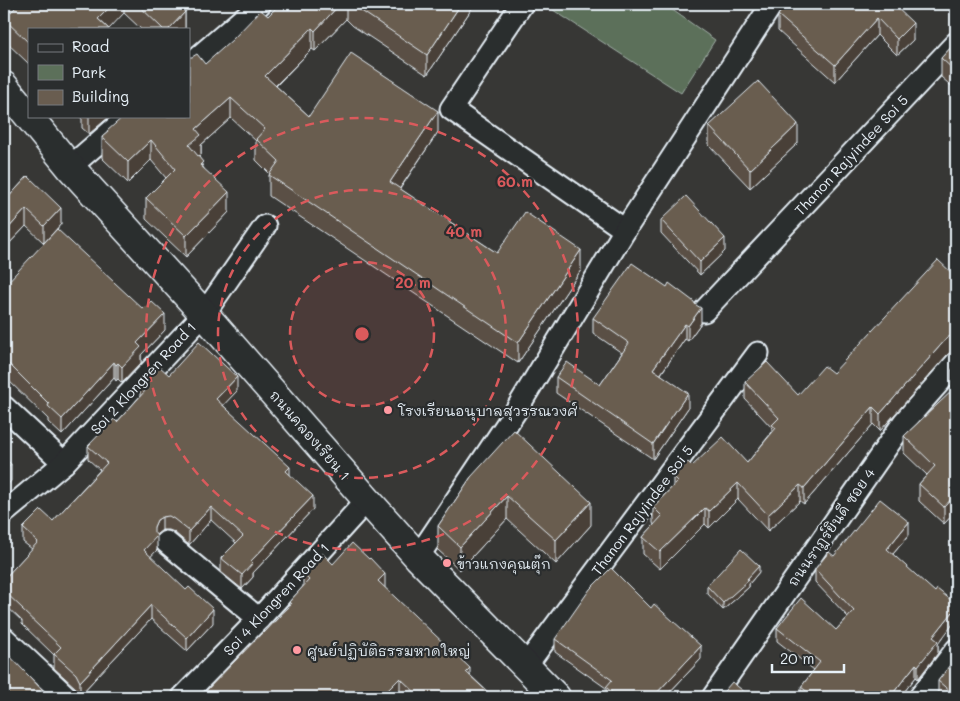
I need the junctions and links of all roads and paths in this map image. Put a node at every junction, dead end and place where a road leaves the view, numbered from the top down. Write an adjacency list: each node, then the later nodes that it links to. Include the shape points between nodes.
1 (260, 4): 5 (street)
2 (522, 4): 12 (street, via 451,109)
3 (772, 4): 12 (street)
4 (956, 43): 13 (street, Thanon Rajyindee Soi 5)
5 (190, 64)
6 (4, 86): 7 (street, ถนนคลองเรียน 1)
7 (28, 115)
8 (30, 118): 10 (street, ถนนคลองเรียน 1)
9 (127, 118): 10 (street)
10 (70, 167): 14 (street, ถนนคลองเรียน 1)
11 (265, 226): 14 (street, Soi 2 Klongren Road 1)
12 (625, 230): 22 (street, via 515,412)
13 (704, 310)
14 (204, 314): 18 (street, Soi 2 Klongren Road 1); 19 (street, ถนนคลองเรียน 1)
15 (758, 353): 26 (street, Thanon Rajyindee Soi 5)
16 (956, 363): 30 (street, ถนนราฎร์ยินดี ซอย 4, via 904,422)
17 (4, 407): 18 (street)
18 (64, 463): 20 (street, Soi 2 Klongren Road 1)
19 (367, 500): 22 (street, ถนนคลองเรียน 1); 23 (street, Soi 4 Klongren Road 1)
20 (4, 514)
21 (166, 542): 23 (street)
22 (418, 557): 26 (street, ถนนคลองเรียน 1)
23 (259, 619): 28 (street, Soi 4 Klongren Road 1)
24 (4, 638): 27 (street)
25 (956, 650): 31 (street)
26 (525, 667): 29 (street, ถนนคลองเรียน 1)
27 (67, 697)
28 (183, 697)
29 (556, 697)
30 (713, 697)
31 (920, 697)

